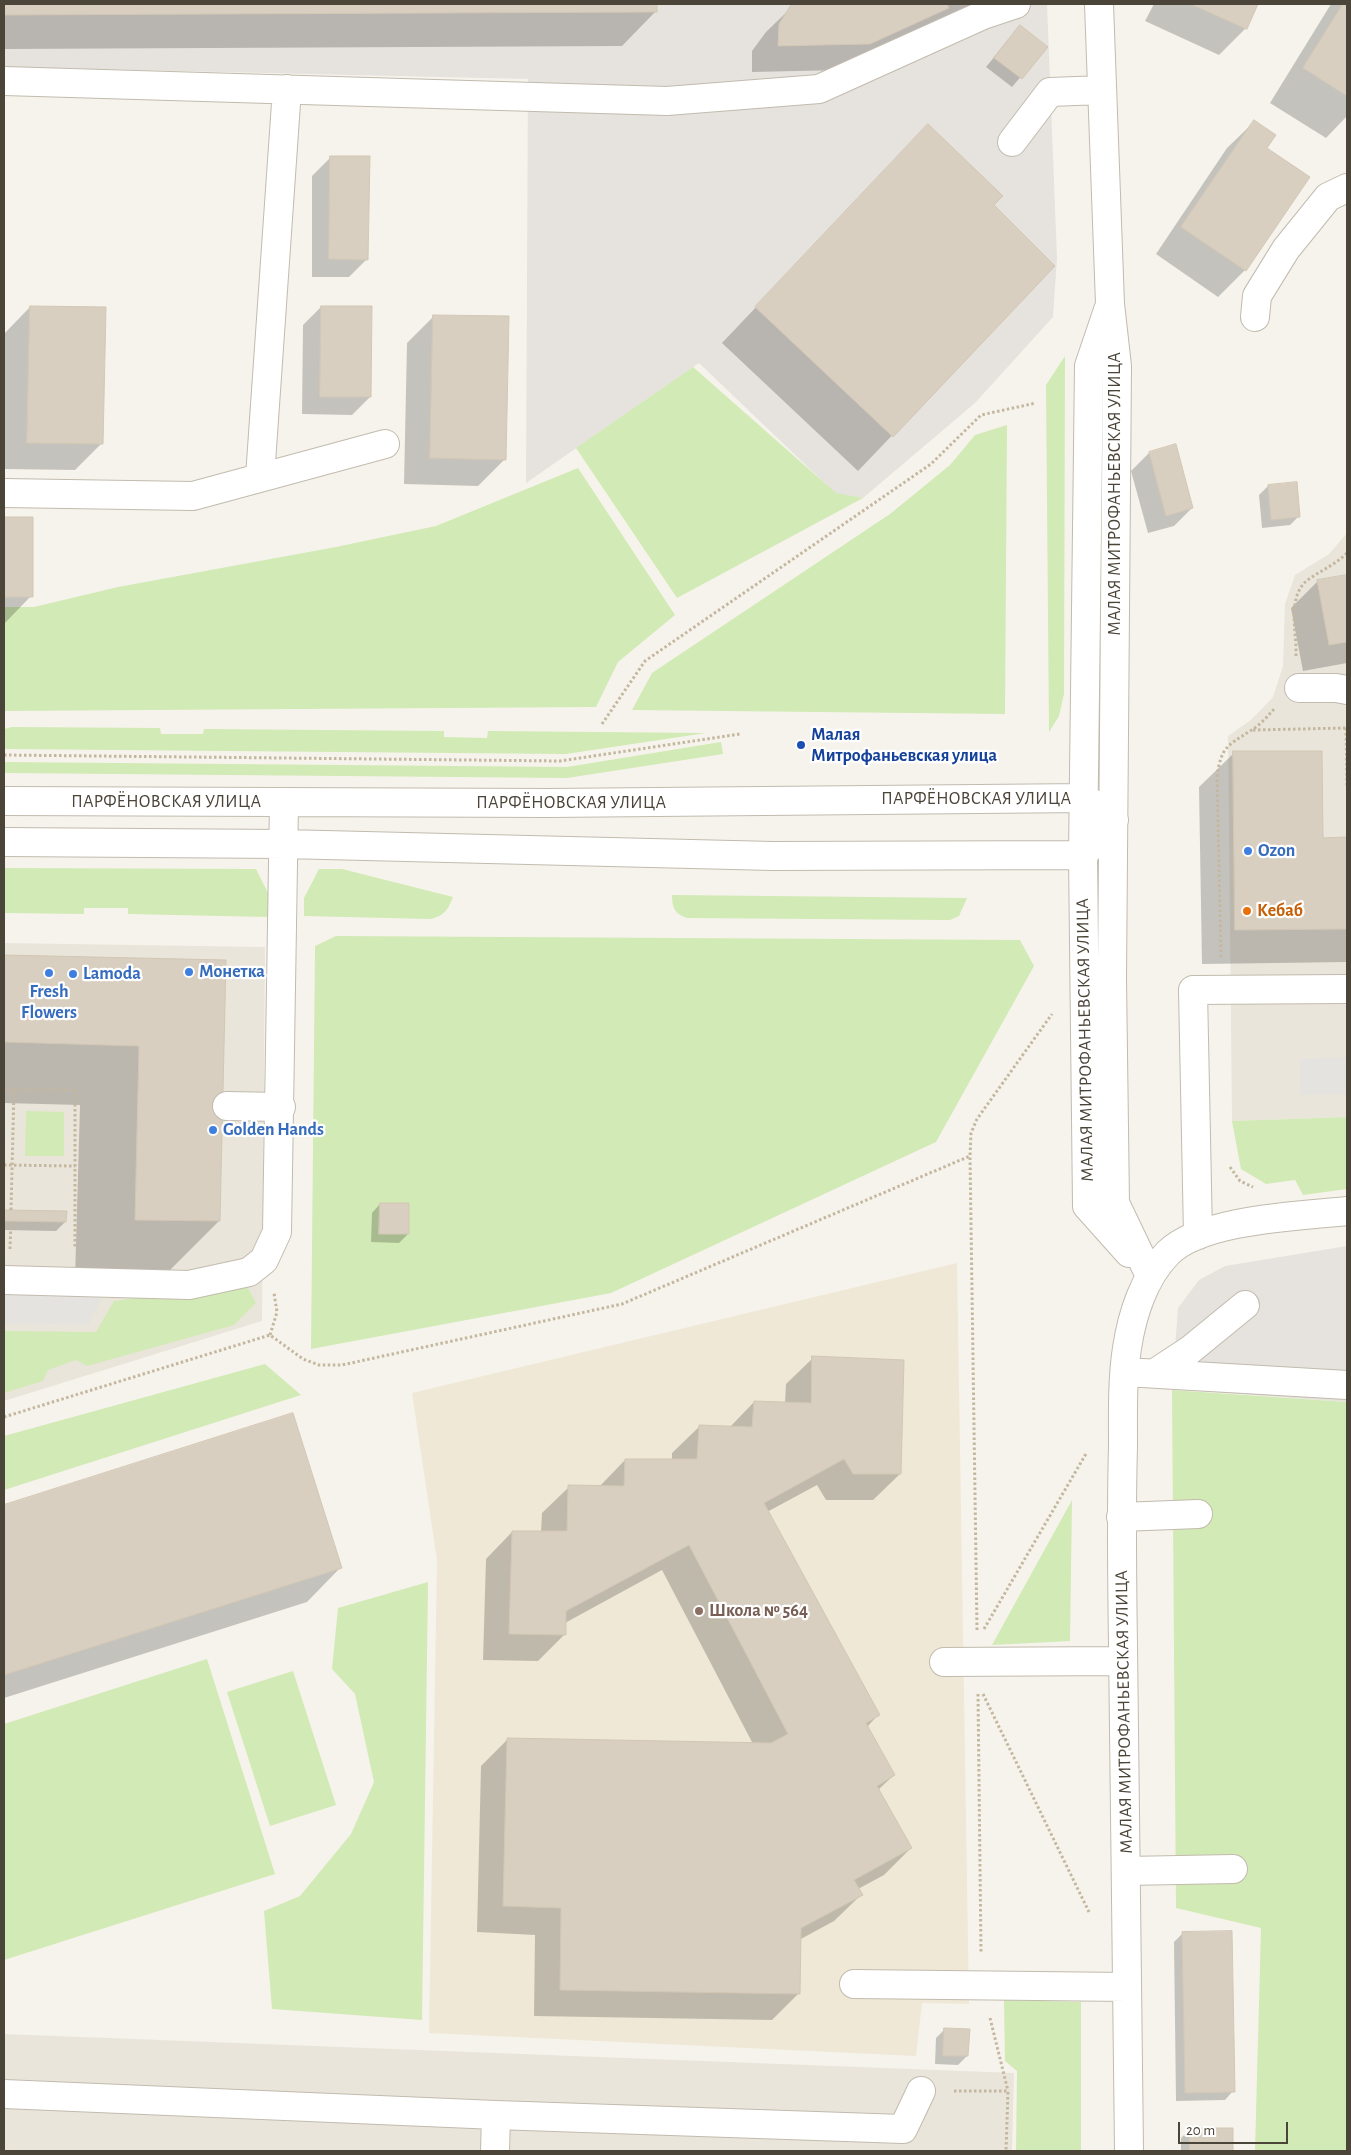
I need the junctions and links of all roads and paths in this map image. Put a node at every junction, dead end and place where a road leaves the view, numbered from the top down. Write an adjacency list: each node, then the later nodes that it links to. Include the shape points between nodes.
1 (1016, 4): 4 (street, via 983,15 819,89 667,101)
2 (1099, 4): 5 (street, МАЛАЯ МИТРОФАНЬЕВСКАЯ УЛИЦА)
3 (4, 81): 4 (street)
4 (287, 89): 12 (street)
5 (1102, 90): 6 (street, via 1050,92); 8 (street, МАЛАЯ МИТРОФАНЬЕВСКАЯ УЛИЦА)
6 (1012, 142)
7 (1347, 188): 9 (street, via 1328,196 1286,249 1257,296)
8 (1110, 304): 24 (street, МАЛАЯ МИТРОФАНЬЕВСКАЯ УЛИЦА, via 1089,366); 27 (street, МАЛАЯ МИТРОФАНЬЕВСКАЯ УЛИЦА, via 1117,366)
9 (1255, 317)
10 (1036, 403): 18 (path, via 981,415 931,464 645,661)
11 (385, 444): 12 (street)
12 (260, 477): 13 (street, via 193,496)
13 (4, 492)
14 (1347, 553): 15 (path, via 1299,590 1295,605)
15 (1297, 675): 16 (street)
16 (1347, 690)
17 (1276, 707): 20 (path)
18 (602, 724)
19 (1347, 728): 20 (path); 23 (path)
20 (1252, 730): 32 (path, via 1230,743 1218,768)
21 (740, 734): 22 (path, via 560,761)
22 (4, 755)
23 (1347, 788)
24 (1085, 798): 26 (street, ПАРФЁНОВСКАЯ УЛИЦА); 27 (street, ПАРФЁНОВСКАЯ УЛИЦА); 30 (street, МАЛАЯ МИТРОФАНЬЕВСКАЯ УЛИЦА)
25 (4, 801): 26 (street, ПАРФЁНОВСКАЯ УЛИЦА)
26 (284, 803): 29 (street)
27 (1114, 820): 30 (street); 50 (street, МАЛАЯ МИТРОФАНЬЕВСКАЯ УЛИЦА, via 1115,1202)
28 (4, 842): 29 (street)
29 (284, 844): 30 (street, via 773,856); 37 (street)
30 (1084, 855): 50 (street, МАЛАЯ МИТРОФАНЬЕВСКАЯ УЛИЦА, via 1087,1206)
31 (1347, 989): 32 (street)
32 (1222, 990): 47 (street, via 1193,990)
33 (1054, 1010): 38 (path, via 978,1120 971,1134)
34 (4, 1090): 35 (path)
35 (14, 1090): 41 (path); 42 (path, via 75,1090)
36 (226, 1106): 37 (street)
37 (281, 1107): 51 (street, via 278,1232 264,1260 249,1272 189,1285)
38 (970, 1156): 56 (path, via 622,1304 342,1365 318,1365 303,1359 270,1335); 60 (path)
39 (1228, 1164): 43 (path, via 1240,1181)
40 (4, 1165): 41 (path)
41 (12, 1165): 42 (path); 44 (path)
42 (75, 1166): 49 (path)
43 (1259, 1191)
44 (11, 1210)
45 (1347, 1211): 47 (street, МАЛАЯ МИТРОФАНЬЕВСКАЯ УЛИЦА, via 1266,1219)
46 (11, 1221): 48 (path)
47 (1198, 1235): 50 (street, МАЛАЯ МИТРОФАНЬЕВСКАЯ УЛИЦА, via 1169,1252)
48 (10, 1250)
49 (75, 1252)
50 (1150, 1276): 53 (street, МАЛАЯ МИТРОФАНЬЕВСКАЯ УЛИЦА, via 1132,1326)
51 (4, 1280)
52 (1245, 1304): 54 (street, via 1190,1350)
53 (1125, 1372): 54 (street); 59 (street, МАЛАЯ МИТРОФАНЬЕВСКАЯ УЛИЦА)
54 (1155, 1373): 55 (street)
55 (1347, 1384)
56 (4, 1417)
57 (1087, 1452): 60 (path)
58 (1198, 1514): 59 (street)
59 (1121, 1517): 61 (street, МАЛАЯ МИТРОФАНЬЕВСКАЯ УЛИЦА)
60 (977, 1661): 61 (street); 62 (street); 65 (path); 67 (path)
61 (1123, 1661): 64 (street, МАЛАЯ МИТРОФАНЬЕВСКАЯ УЛИЦА)
62 (944, 1662)
63 (1232, 1869): 64 (street)
64 (1126, 1871): 68 (street, МАЛАЯ МИТРОФАНЬЕВСКАЯ УЛИЦА)
65 (1089, 1912)
66 (854, 1984): 67 (street)
67 (981, 1985): 68 (street); 70 (path)
68 (1127, 1987): 75 (street, МАЛАЯ МИТРОФАНЬЕВСКАЯ УЛИЦА)
69 (921, 2091): 70 (path); 72 (street, via 903,2128)
70 (1008, 2091): 74 (path)
71 (4, 2094): 72 (street)
72 (496, 2115): 73 (street)
73 (495, 2151)
74 (1006, 2151)
75 (1128, 2151)

